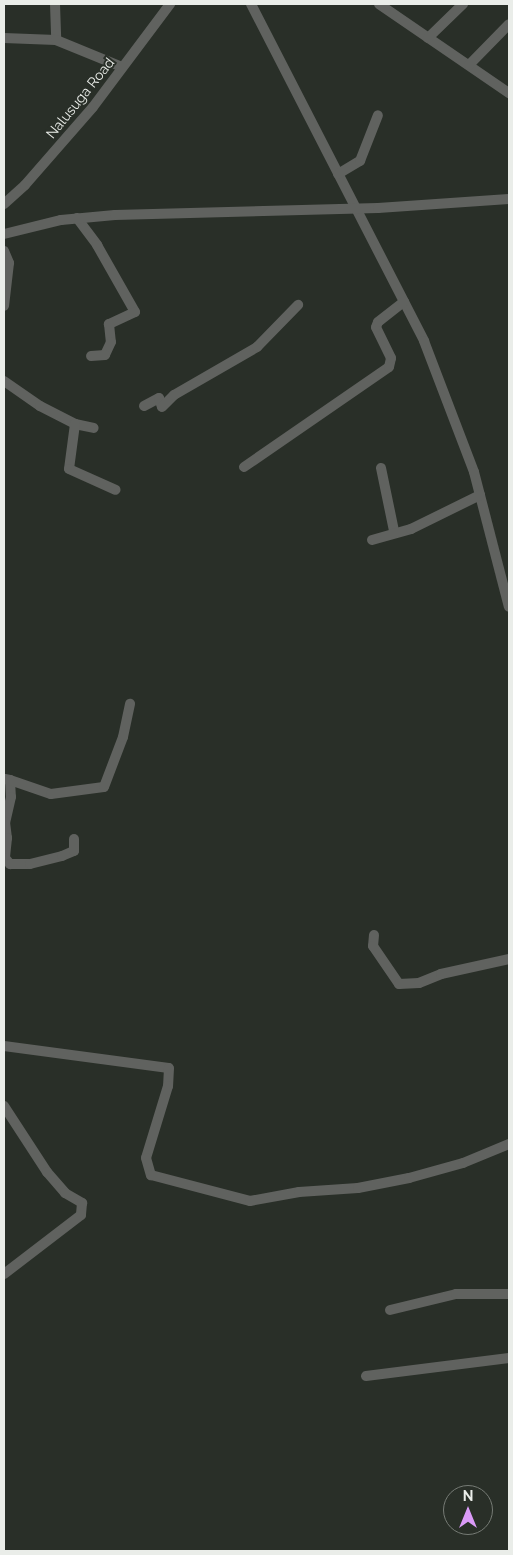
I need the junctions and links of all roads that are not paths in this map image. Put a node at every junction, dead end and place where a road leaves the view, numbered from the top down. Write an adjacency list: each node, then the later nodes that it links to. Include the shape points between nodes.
1 (56, 4): 9 (street)
2 (170, 4): 11 (street, Nalusuga Road)
3 (251, 4): 14 (street)
4 (379, 4): 8 (street)
5 (463, 4): 8 (street)
6 (509, 24): 10 (street)
7 (4, 38): 9 (street)
8 (428, 38): 10 (street)
9 (56, 40): 11 (street)
10 (469, 65): 12 (street)
11 (122, 68): 16 (street, Nalusuga Road, via 26,185)
12 (509, 94)
13 (378, 115): 14 (street, via 360,161)
14 (338, 174): 17 (street)
15 (509, 199): 17 (street)
16 (4, 204)
17 (356, 208): 18 (street, via 174,211); 21 (street)
18 (77, 218): 19 (street); 24 (street, via 97,245 135,312 109,324 111,342 104,356)
19 (4, 234)
20 (4, 251): 23 (street, via 9,263)
21 (404, 302): 29 (street, via 376,327 391,358 389,367); 32 (street, via 424,341)
22 (298, 305): 26 (street, via 257,347 174,395 162,407 160,398)
23 (4, 306)
24 (91, 356)
25 (4, 381): 27 (street, via 40,406)
26 (144, 406)
27 (76, 424): 28 (street); 31 (street, via 70,469)
28 (94, 428)
29 (244, 467)
30 (381, 468): 33 (street)
31 (116, 490)
32 (480, 495): 33 (street, via 411,529); 36 (street)
33 (394, 532): 34 (street)
34 (372, 540)
35 (509, 563): 36 (street)
36 (498, 564): 37 (street)
37 (509, 607)
38 (130, 704): 39 (street, via 124,737 104,787 51,794)
39 (7, 779): 40 (street, via 11,797)
40 (5, 838): 41 (street, via 4,858 10,864 30,864 62,856 74,851)
41 (74, 839)
42 (374, 934): 43 (street, via 373,946 399,984 419,983 441,974)
43 (509, 959)
44 (4, 1046): 46 (street, via 169,1068 168,1086 146,1158 151,1175 250,1201 299,1192 358,1188 409,1178 463,1163)
45 (4, 1106): 47 (street, via 47,1172 65,1194 82,1204 81,1215)
46 (509, 1144)
47 (4, 1274)
48 (509, 1294): 49 (street, via 456,1294)
49 (390, 1310)
50 (509, 1358): 51 (street)
51 (366, 1376)

